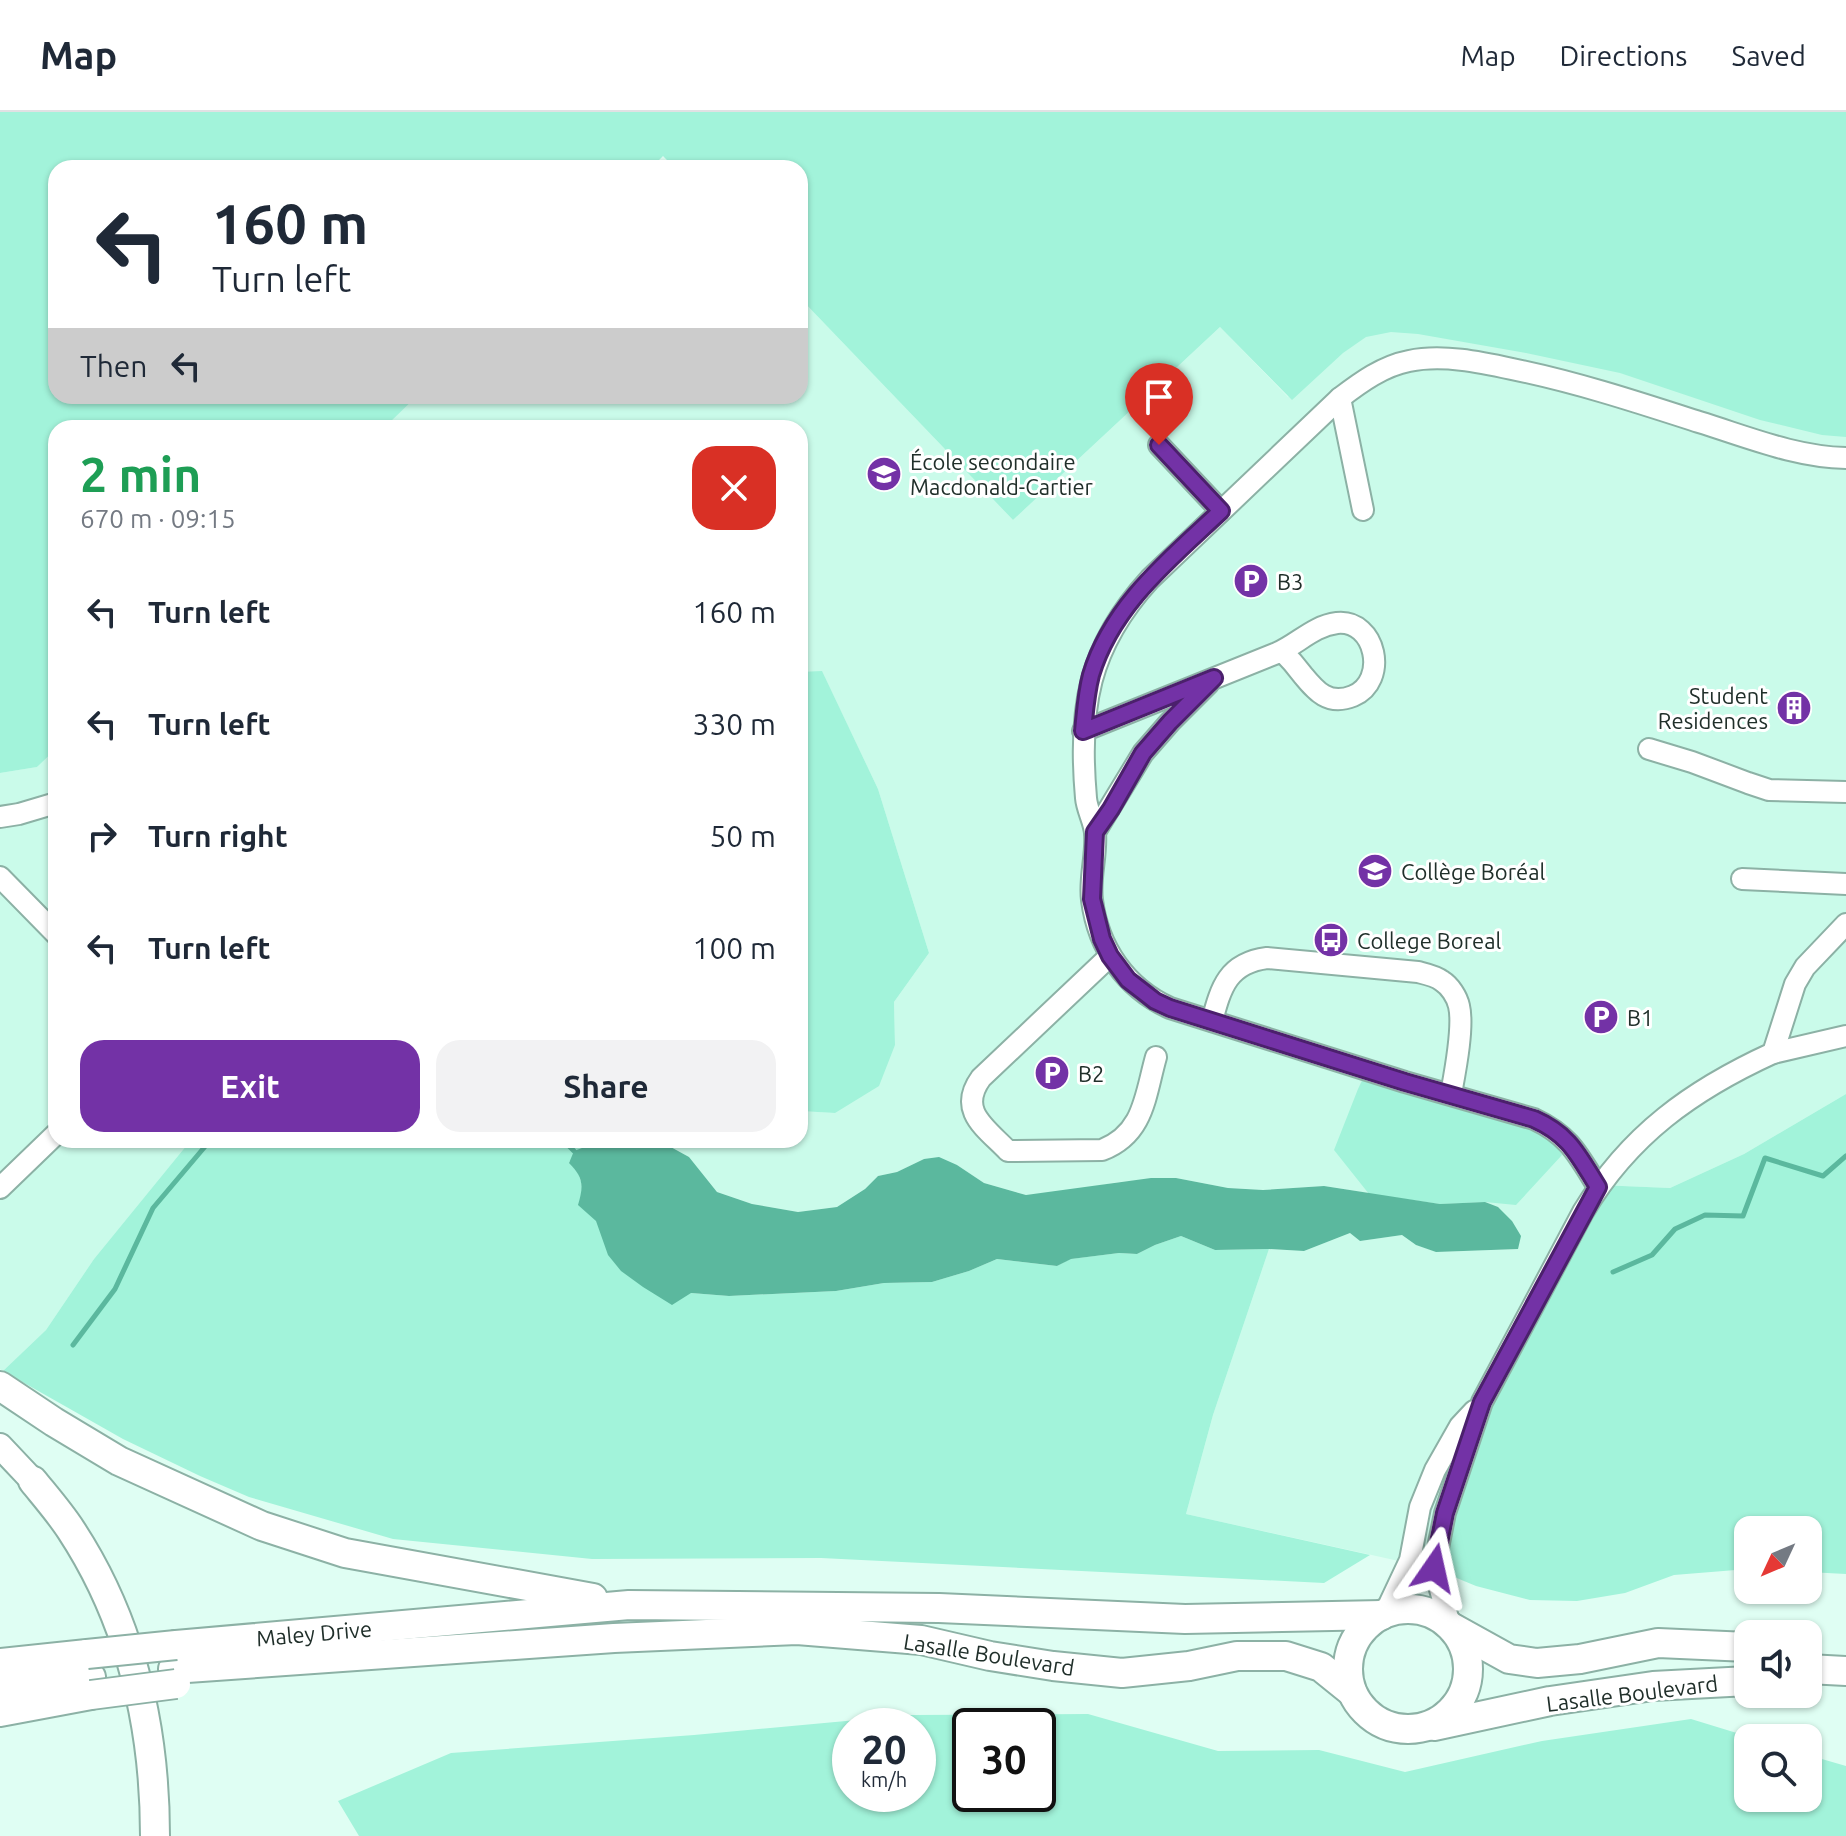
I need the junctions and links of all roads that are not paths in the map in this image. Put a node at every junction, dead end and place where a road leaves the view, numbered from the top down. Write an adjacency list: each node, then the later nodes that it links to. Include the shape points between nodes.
1 (1340, 398): 3 (street, via 1359,383 1410,360 1489,364 1614,394 1788,450); 4 (street); 5 (street)
2 (1159, 445): 5 (street)
3 (1846, 458)
4 (1363, 510)
5 (1221, 511): 8 (street, via 1150,579 1117,620 1092,673)
6 (1282, 651): 6 (street, via 1327,697 1357,695 1376,667 1373,648 1347,623 1315,629); 7 (street)
7 (1214, 678): 8 (street); 13 (street, via 1143,753)
8 (1083, 731): 13 (street, via 1086,801)
9 (1649, 749): 10 (street, via 1769,790)
10 (1846, 792)
11 (48, 805): 12 (street)
12 (0, 817)
13 (1095, 832): 19 (street, via 1092,899)
14 (0, 877): 18 (street)
15 (1742, 879): 16 (street)
16 (1846, 884)
17 (1846, 924): 22 (street, via 1795,984)
18 (48, 926)
19 (1110, 956): 20 (street, via 1128,980 1155,1001); 23 (street, via 981,1078 973,1089 975,1117 1008,1151 1102,1150 1127,1136 1136,1124)
20 (1212, 1021): 24 (street); 24 (street, via 1225,981 1253,960 1418,972 1441,979 1459,1002 1461,1015)
21 (1846, 1036): 22 (street)
22 (1773, 1053): 26 (street, via 1687,1099 1622,1157)
23 (1156, 1057)
24 (1451, 1094): 26 (street, via 1549,1126 1572,1146)
25 (48, 1142): 27 (street)
26 (1598, 1187): 29 (street)
27 (0, 1188)
28 (0, 1386): 32 (highway, via 119,1461 262,1526 345,1553)
29 (1482, 1402): 33 (street, via 1460,1426 1435,1470 1420,1507 1410,1560); 34 (street, via 1445,1513 1434,1568)
30 (0, 1446): 31 (main road)
31 (33, 1481): 47 (highway, via 71,1529 124,1635 148,1730)
32 (629, 1605): 33 (highway, Lasalle Boulevard, via 939,1608 1185,1619); 38 (highway, Maley Drive)
33 (1384, 1614): 34 (highway, via 1419,1609); 44 (highway, via 1355,1639 1349,1656)
34 (1451, 1626): 36 (highway, Lasalle Boulevard, via 1509,1659 1537,1663 1658,1643); 46 (highway, via 1463,1643 1469,1679 1453,1711)
35 (614, 1638): 38 (highway, Maley Drive); 44 (highway, Lasalle Boulevard, via 797,1630 921,1640 990,1656 1122,1673 1237,1656 1286,1656 1321,1667)
36 (1734, 1646)
37 (0, 1663): 41 (highway, Maley Drive)
38 (175, 1666): 41 (highway, Maley Drive, bridge); 41 (highway, bridge)
39 (1822, 1670): 40 (highway)
40 (1846, 1671)
41 (90, 1675): 43 (highway, Maley Drive); 45 (highway)
42 (1734, 1682): 46 (highway, Lasalle Boulevard, via 1653,1686 1550,1701)
43 (0, 1686)
44 (1352, 1692): 46 (highway, via 1373,1719 1388,1727)
45 (0, 1712)
46 (1422, 1729)
47 (155, 1836)

